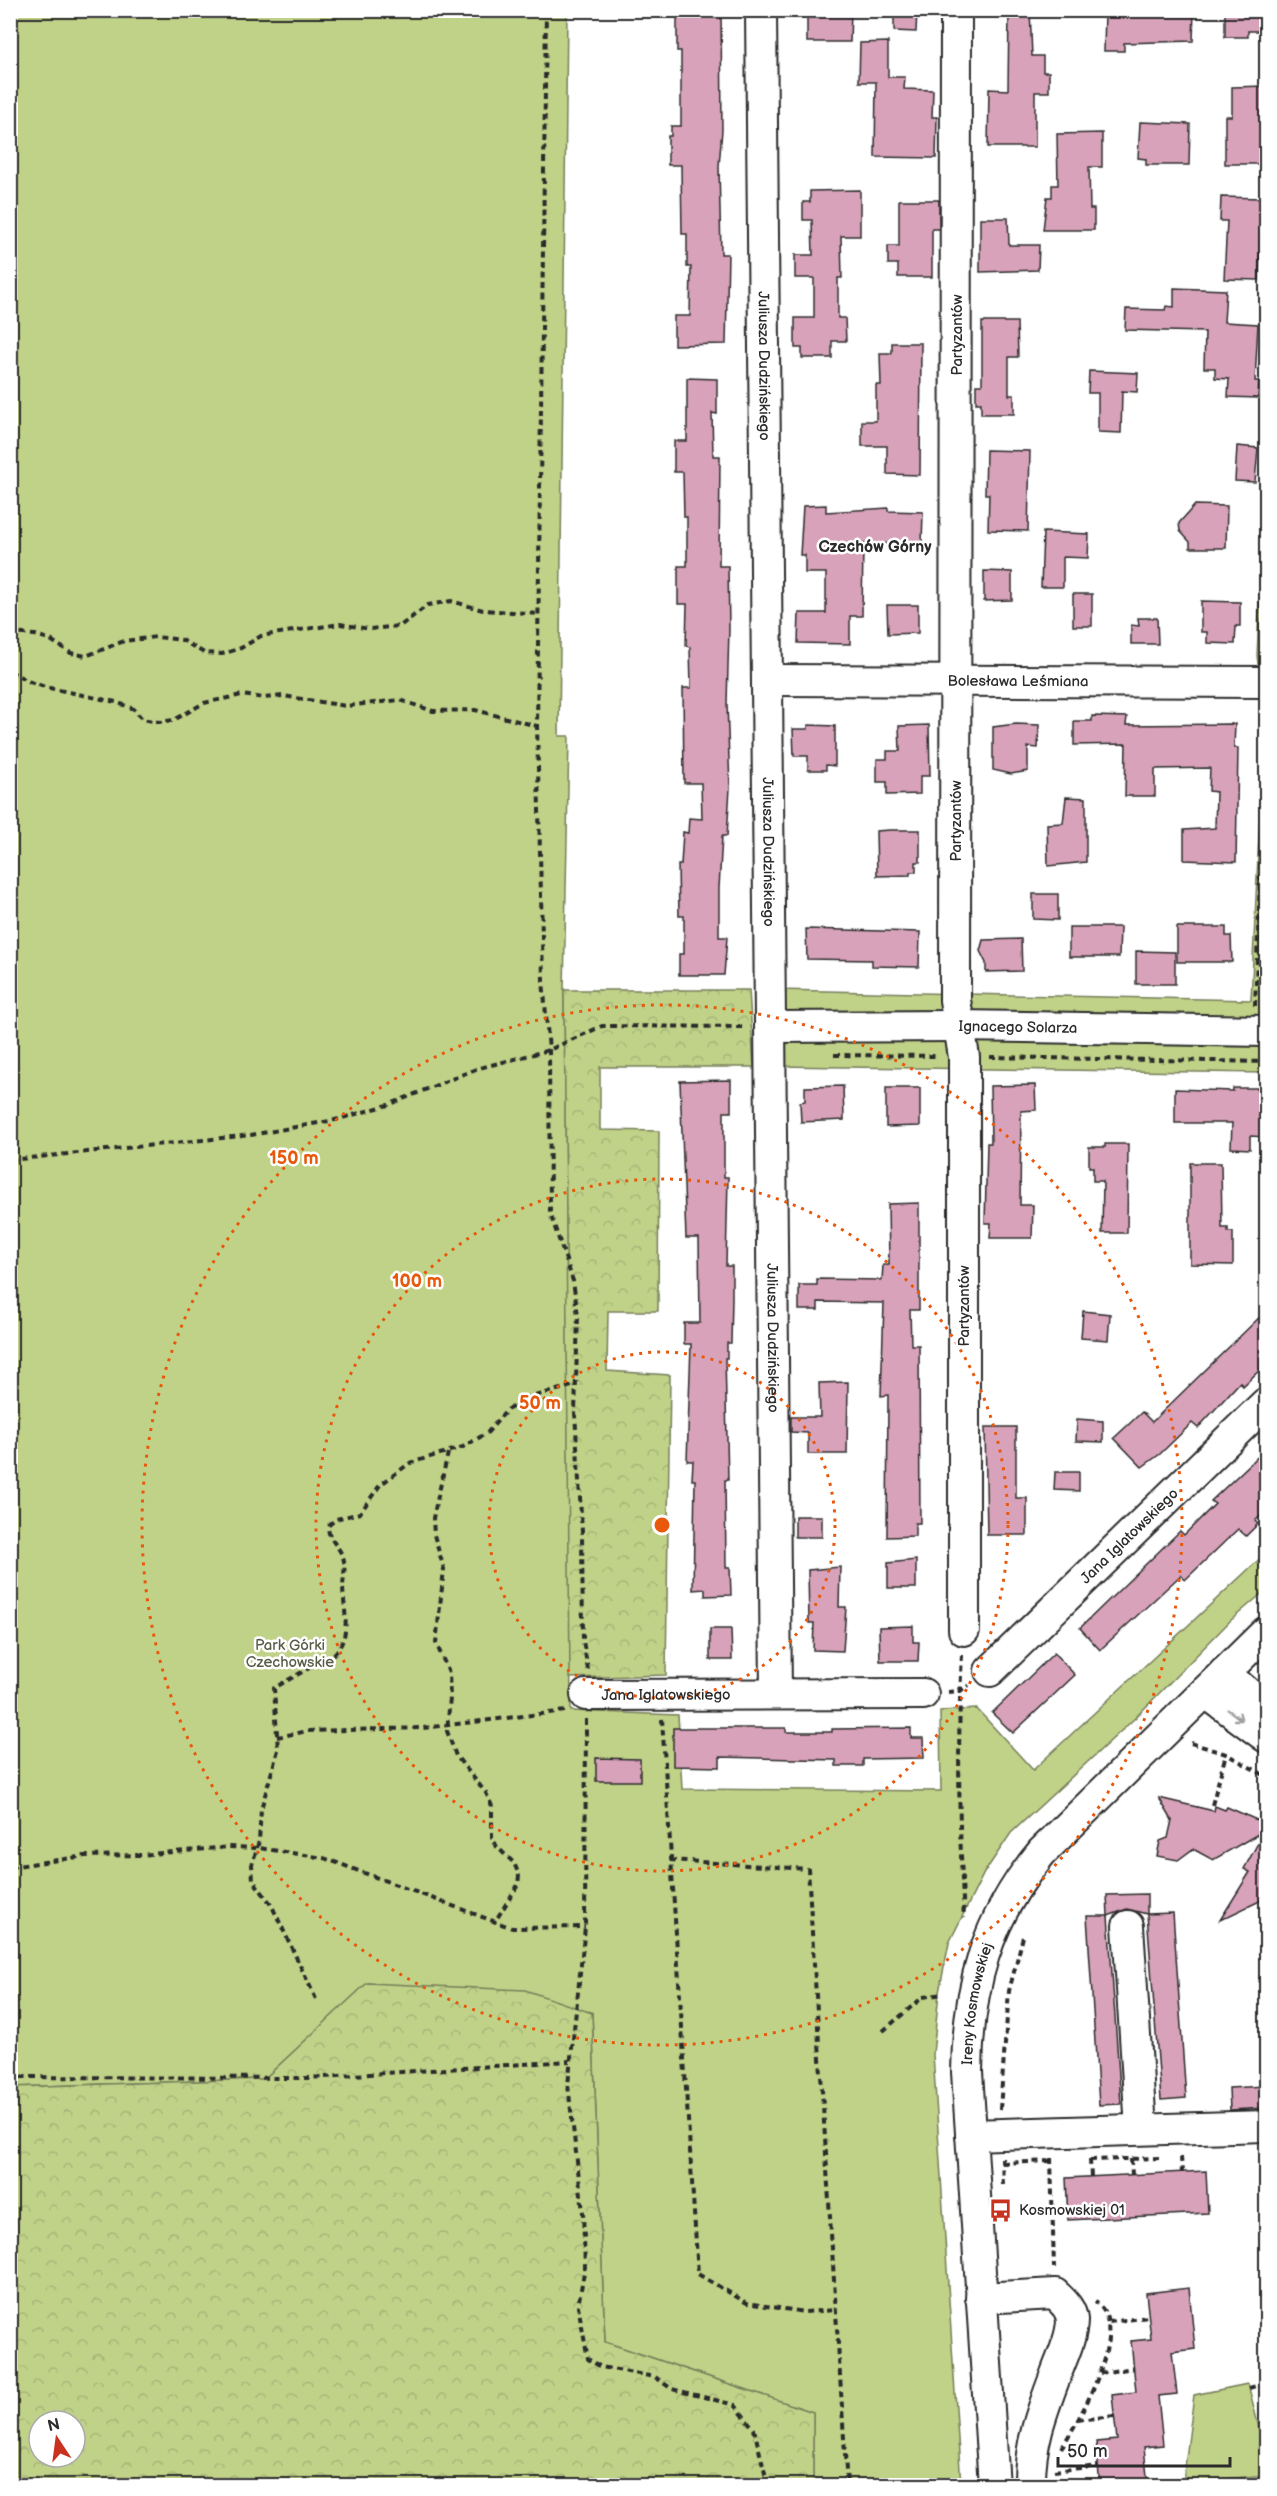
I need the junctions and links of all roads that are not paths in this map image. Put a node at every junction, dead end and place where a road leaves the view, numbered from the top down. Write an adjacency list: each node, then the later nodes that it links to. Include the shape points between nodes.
1 (761, 10): 5 (street, Juliusza Dudzińskiego)
2 (956, 10): 4 (street, Partyzantów)
3 (1264, 673): 4 (street, Bolesława Leśmiana)
4 (957, 679): 5 (street, Bolesława Leśmiana); 7 (street, Partyzantów)
5 (769, 680): 8 (street, Juliusza Dudzińskiego)
6 (1261, 1019): 7 (street, Ignacego Solarza)
7 (958, 1026): 8 (street, Ignacego Solarza); 10 (street, Partyzantów, via 964,1057)
8 (770, 1027): 14 (street, Juliusza Dudzińskiego)
9 (1266, 1403): 12 (street, Jana Iglatowskiego)
10 (964, 1630)
11 (1266, 1632): 13 (street, Ireny Kosmowskiej)
12 (990, 1671)
13 (1214, 1682): 17 (street); 18 (street, one-way to 18); 22 (street, Ireny Kosmowskiej, via 1060,1832 1027,1870 1001,1911 983,1952 969,2020)
14 (776, 1694): 15 (street, Jana Iglatowskiego); 16 (street, Jana Iglatowskiego, via 660,1694)
15 (923, 1694)
16 (589, 1699)
17 (1266, 1709)
18 (1266, 1737)
19 (1128, 1926): 21 (street)
20 (1266, 2126): 21 (street)
21 (1141, 2129): 22 (street)
22 (971, 2135): 23 (street, Ireny Kosmowskiej)
23 (981, 2298): 24 (street, via 1055,2294 1069,2308 1072,2321 1068,2340 1029,2462); 25 (street, Ireny Kosmowskiej)
24 (1037, 2479)
25 (993, 2486)

